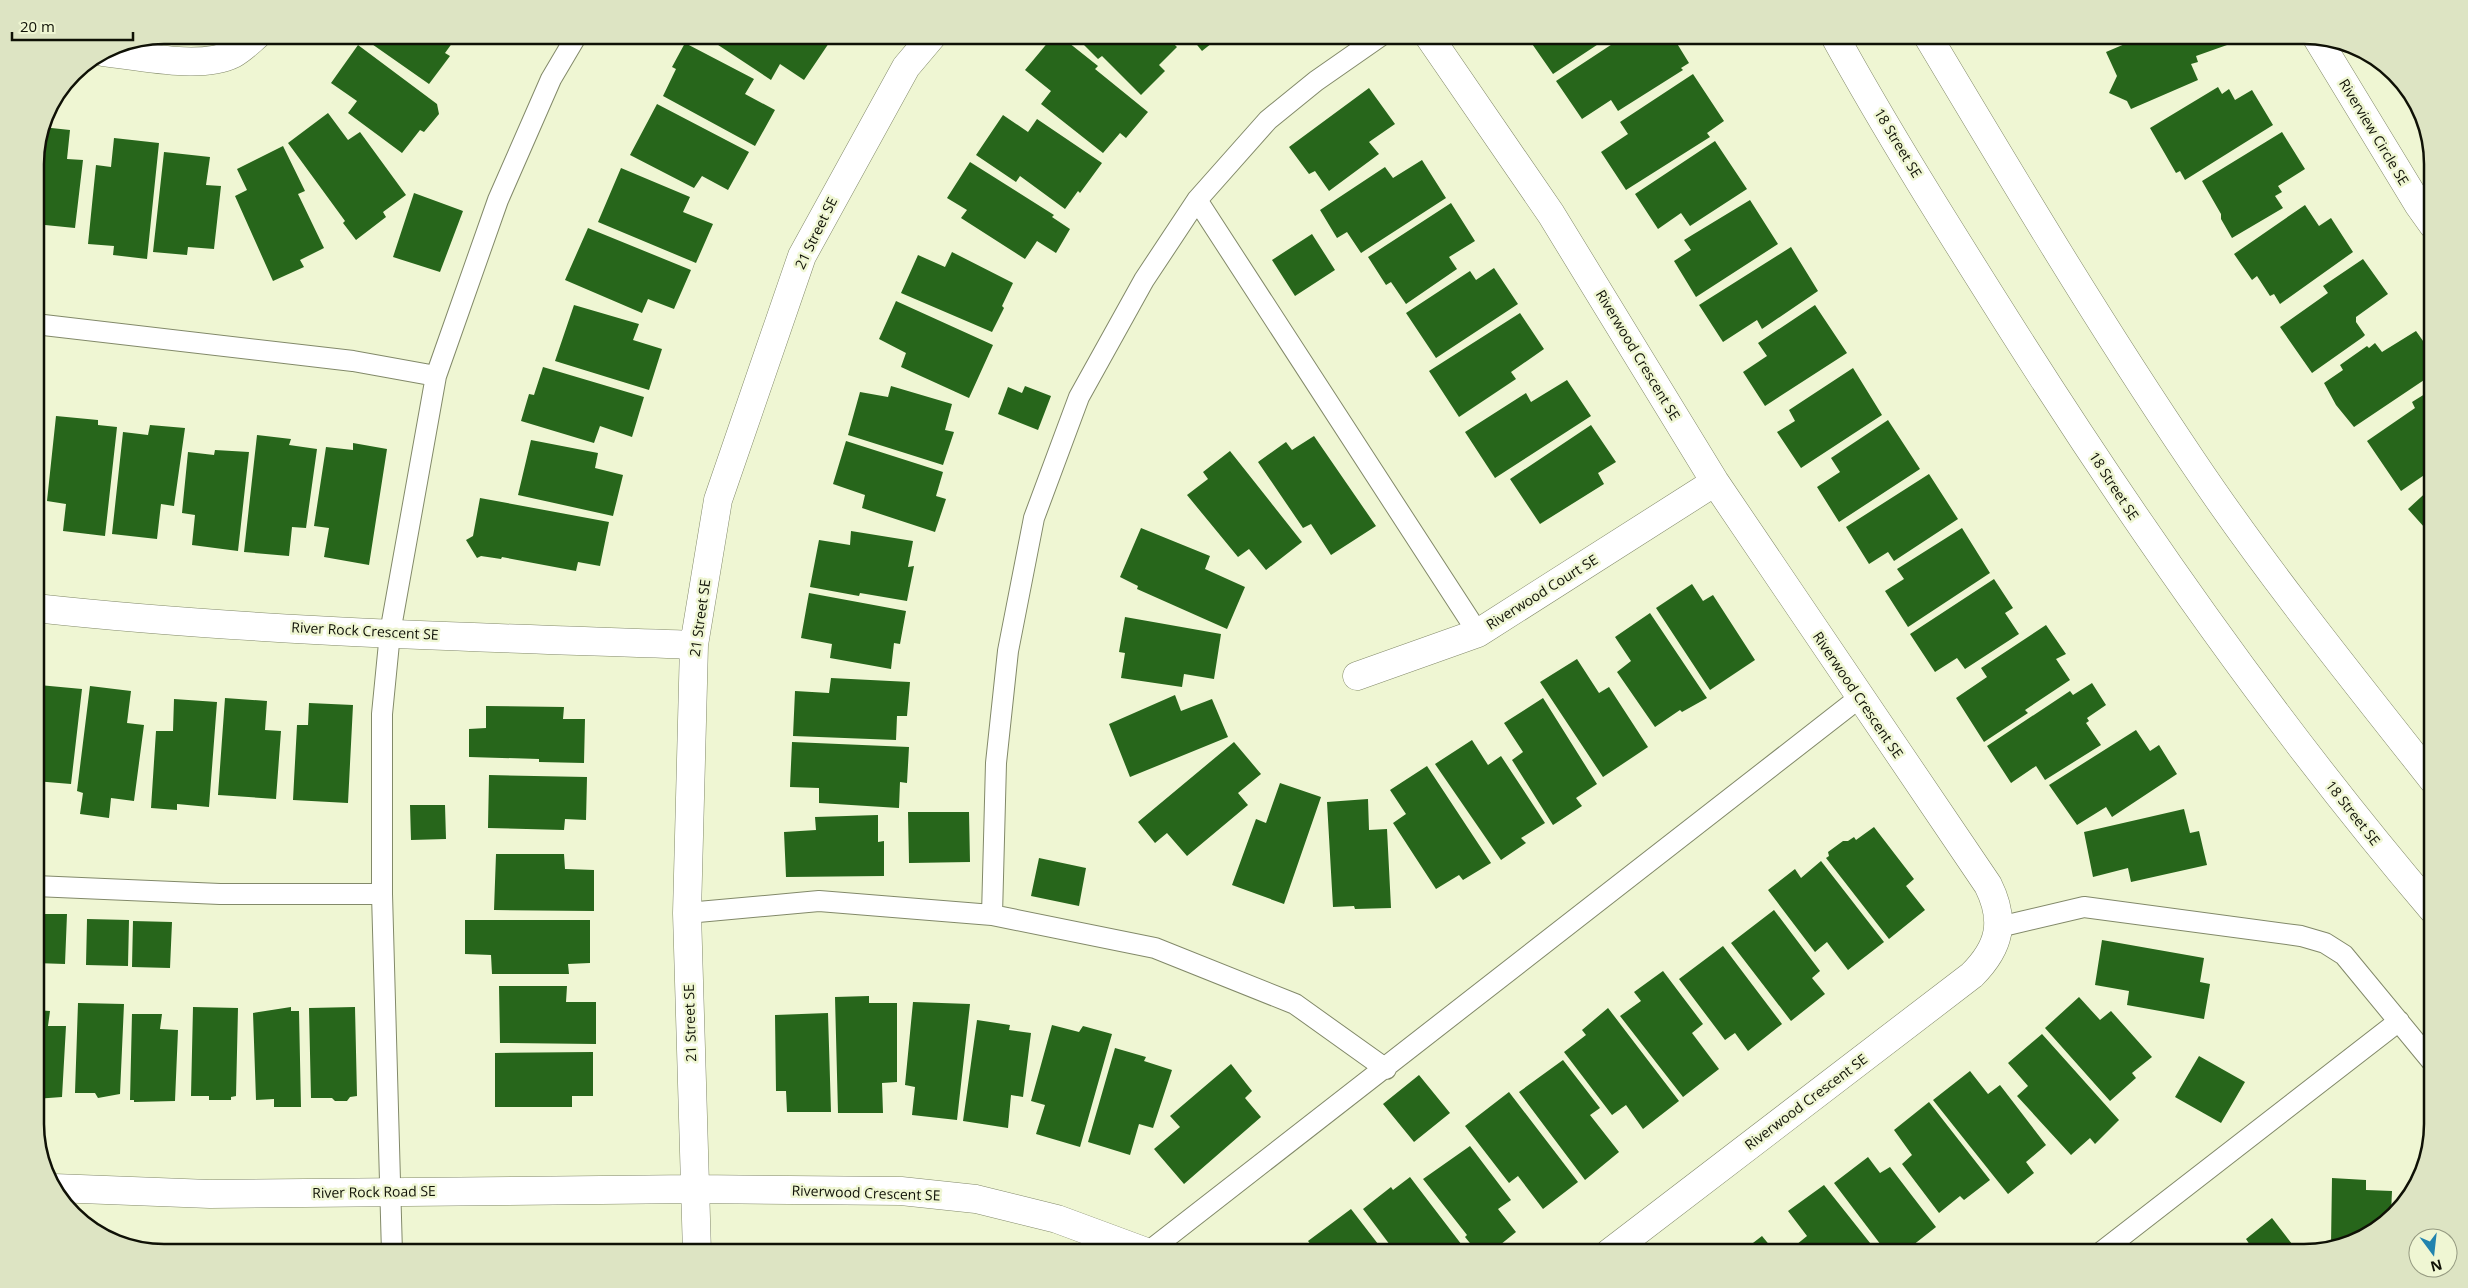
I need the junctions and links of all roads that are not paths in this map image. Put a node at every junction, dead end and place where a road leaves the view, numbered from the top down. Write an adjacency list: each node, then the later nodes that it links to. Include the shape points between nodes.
1 (245, 44): 9 (street, via 232,54 197,62)
2 (572, 44): 13 (lane, via 551,79 498,200)
3 (926, 44): 18 (street, 21 Street SE, via 906,68 802,256 718,500)
4 (1369, 44): 10 (lane, via 1268,120)
5 (1434, 44): 14 (street, Riverwood Crescent SE, via 1552,214)
6 (1839, 44): 24 (street, 18 Street SE, via 1952,234 2133,516 2264,697 2371,838)
7 (1932, 44): 21 (street, via 2102,323 2194,464 2312,625)
8 (2321, 45): 11 (street, Riverview Circle SE)
9 (117, 53)
10 (1197, 200): 17 (lane); 26 (lane, via 1144,280 1079,397 1034,518 1008,651 996,763)
11 (2424, 211)
12 (44, 325): 13 (lane, via 353,360)
13 (436, 376): 16 (lane)
14 (1715, 482): 17 (street, Riverwood Court SE); 20 (street, Riverwood Crescent SE)
15 (44, 609): 16 (street, River Rock Crescent SE, via 118,617)
16 (390, 633): 18 (street, River Rock Crescent SE); 23 (lane, via 382,714)
17 (1478, 633): 19 (street, Riverwood Court SE)
18 (694, 645): 25 (street, 21 Street SE)
19 (1357, 676)
20 (1859, 698): 27 (street, Riverwood Crescent SE, via 1988,885 1998,912); 30 (lane)
21 (2424, 768)
22 (44, 886): 23 (lane, via 220,894)
23 (382, 894): 33 (lane)
24 (2424, 900)
25 (687, 912): 26 (lane, via 819,901); 32 (street, 21 Street SE)
26 (992, 915): 30 (lane, via 1156,948 1294,1004)
27 (1999, 927): 28 (lane, via 2084,907 2301,936 2325,943 2344,955); 38 (street, Riverwood Crescent SE, via 1994,946 1972,975)
28 (2399, 1021): 29 (lane); 39 (lane)
29 (2424, 1052)
30 (1386, 1069): 37 (lane)
31 (62, 1188): 33 (street, River Rock Road SE, via 210,1194)
32 (694, 1189): 33 (street, River Rock Road SE); 35 (street, 21 Street SE); 36 (street, Riverwood Crescent SE, via 900,1191 976,1199 1057,1220)
33 (390, 1192): 34 (lane)
34 (392, 1244)
35 (697, 1244)
36 (1124, 1244)
37 (1161, 1244)
38 (1621, 1244)
39 (2112, 1244)

